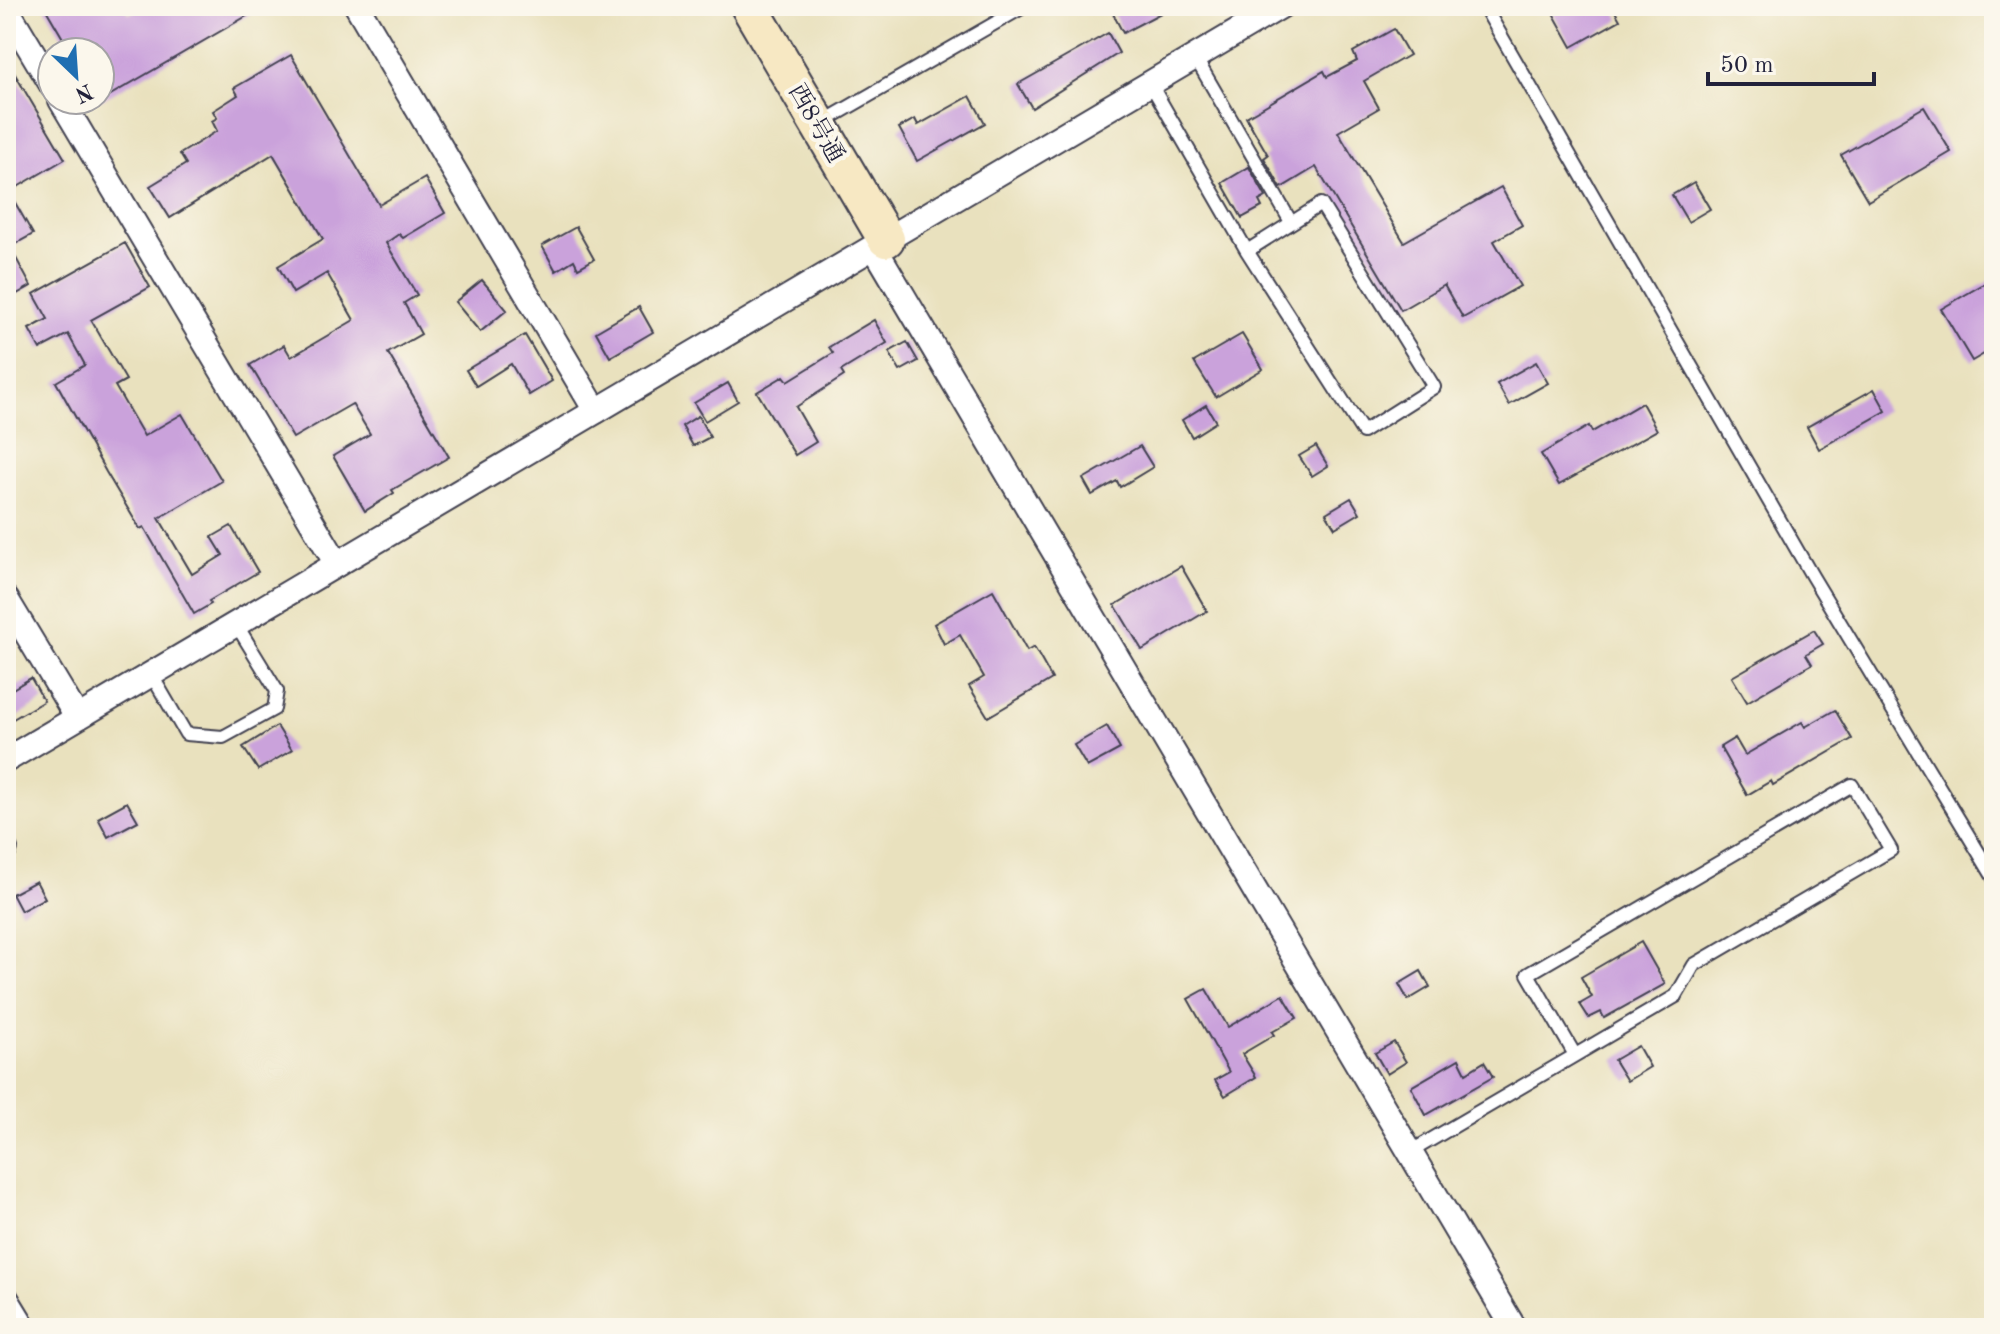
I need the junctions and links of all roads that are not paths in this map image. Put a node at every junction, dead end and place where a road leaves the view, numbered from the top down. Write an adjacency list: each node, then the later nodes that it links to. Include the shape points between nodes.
1 (357, 6): 15 (street)
2 (749, 6): 11 (street, 西8号通)
3 (1025, 6): 11 (lane)
4 (1281, 6): 7 (street)
5 (1484, 6): 24 (lane, via 1812,576)
6 (6, 8): 8 (street)
7 (1195, 57): 9 (street); 12 (lane)
8 (36, 58)
9 (1150, 83): 13 (street); 14 (lane)
10 (71, 116): 16 (street)
11 (818, 124): 13 (street, 西8号通)
12 (1291, 222): 14 (lane); 14 (lane, via 1321,204 1434,387 1363,432)
13 (880, 243): 15 (street); 26 (street)
14 (1247, 251)
15 (596, 411): 16 (street)
16 (337, 564): 18 (street)
17 (6, 599): 20 (street)
18 (236, 624): 19 (street); 19 (lane, via 277,691 274,709 223,737 186,734)
19 (151, 674): 20 (street)
20 (77, 717): 21 (street)
21 (6, 760)
22 (6, 839): 23 (lane, via 11,848)
23 (6, 862)
24 (1994, 878)
25 (1575, 1055): 25 (lane, via 1528,974 1852,785 1891,850 1694,965 1676,996); 26 (lane)
26 (1410, 1152): 29 (street)
27 (6, 1287): 28 (lane)
28 (31, 1328)
29 (1514, 1328)

